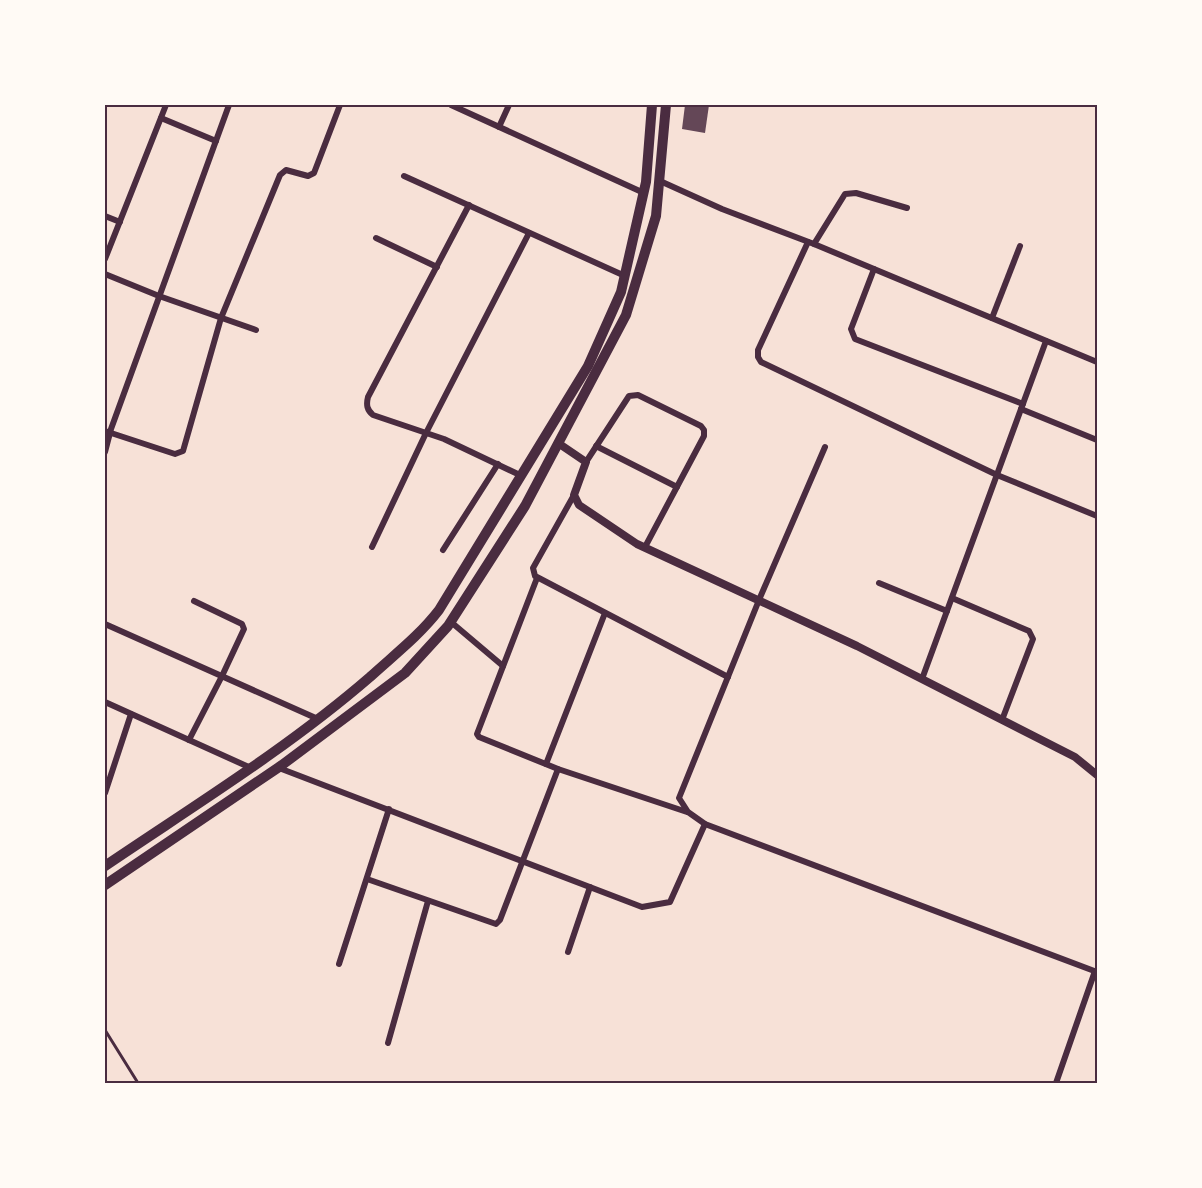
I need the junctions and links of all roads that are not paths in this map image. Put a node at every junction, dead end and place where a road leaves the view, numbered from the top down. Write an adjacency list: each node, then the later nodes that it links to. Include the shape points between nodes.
1 (166, 105): 8 (street)
2 (229, 105): 10 (street)
3 (340, 105): 28 (street, via 314,173 308,176 281,172)
4 (451, 105): 9 (street)
5 (508, 105): 9 (street)
6 (652, 105): 13 (main road)
7 (666, 105): 12 (main road)
8 (160, 118): 10 (street); 17 (street)
9 (499, 127): 13 (street)
10 (216, 141): 27 (street)
11 (405, 176): 14 (street)
12 (660, 181): 20 (street); 37 (main road, via 656,216 626,315)
13 (644, 193): 26 (main road)
14 (469, 205): 18 (street); 23 (street)
15 (907, 208): 20 (street, via 856,193 845,195)
16 (105, 216): 17 (street)
17 (120, 222): 22 (street)
18 (529, 232): 26 (street); 35 (street)
19 (376, 238): 23 (street)
20 (811, 243): 24 (street); 44 (street, via 758,350 760,362)
21 (1020, 246): 29 (street)
22 (105, 260)
23 (437, 267): 35 (street, via 367,405 373,415)
24 (874, 269): 29 (street); 33 (street, via 852,329 855,339)
25 (105, 274): 27 (street)
26 (625, 276): 43 (main road, via 588,366)
27 (159, 296): 28 (street); 34 (street)
28 (221, 318): 30 (street); 34 (street, via 181,453)
29 (992, 318): 31 (street)
30 (256, 330)
31 (1046, 341): 32 (street); 33 (street)
32 (1097, 362)
33 (1022, 406): 36 (street); 44 (street)
34 (107, 432): 40 (street)
35 (426, 433): 42 (street); 48 (street)
36 (1097, 440)
37 (558, 443): 41 (street); 58 (main road, via 525,506)
38 (596, 446): 41 (street); 45 (street); 45 (street, via 633,394 701,426 704,436)
39 (825, 447): 54 (street)
40 (105, 452)
41 (586, 462): 46 (street)
42 (498, 464): 43 (street); 50 (street)
43 (522, 476): 66 (main road, via 425,628)
44 (996, 476): 47 (street); 53 (street)
45 (677, 487): 49 (street)
46 (574, 495): 49 (street, via 579,505); 51 (street, via 533,568)
47 (1097, 516)
48 (372, 547)
49 (645, 547): 54 (street)
50 (443, 550)
51 (537, 578): 57 (street); 60 (street)
52 (879, 584): 56 (street)
53 (952, 598): 56 (street); 67 (street, via 1033,636)
54 (759, 600): 62 (street); 63 (street)
55 (194, 601): 61 (street, via 243,626)
56 (947, 611): 63 (street)
57 (605, 613): 62 (street); 71 (street)
58 (451, 622): 60 (street); 70 (main road, via 405,673)
59 (105, 624): 61 (street)
60 (503, 666): 71 (street, via 477,734)
61 (222, 676): 66 (street); 68 (street)
62 (728, 677): 78 (street, via 679,798)
63 (922, 679): 67 (street)
64 (105, 702): 65 (street)
65 (131, 714): 68 (street); 76 (street)
66 (319, 719): 69 (main road)
67 (1002, 720): 75 (street, via 1075,757)
68 (189, 740): 73 (street)
69 (281, 746): 70 (main road); 73 (main road)
70 (295, 756): 72 (main road)
71 (546, 764): 74 (street)
72 (279, 767): 77 (street); 83 (main road)
73 (251, 768): 81 (main road)
74 (558, 769): 78 (street); 80 (street)
75 (1097, 775)
76 (105, 793)
77 (389, 809): 80 (street); 82 (street)
78 (688, 812): 79 (street)
79 (705, 824): 84 (street, via 670,902 642,907); 88 (street)
80 (522, 861): 84 (street); 85 (street, via 496,924)
81 (105, 866)
82 (367, 879): 85 (street); 87 (street)
83 (105, 885)
84 (590, 887): 86 (street)
85 (428, 901): 90 (street)
86 (568, 952)
87 (339, 964)
88 (1096, 971): 92 (street)
89 (105, 1030): 91 (lane)
90 (388, 1043)
91 (138, 1083)
92 (1056, 1083)

